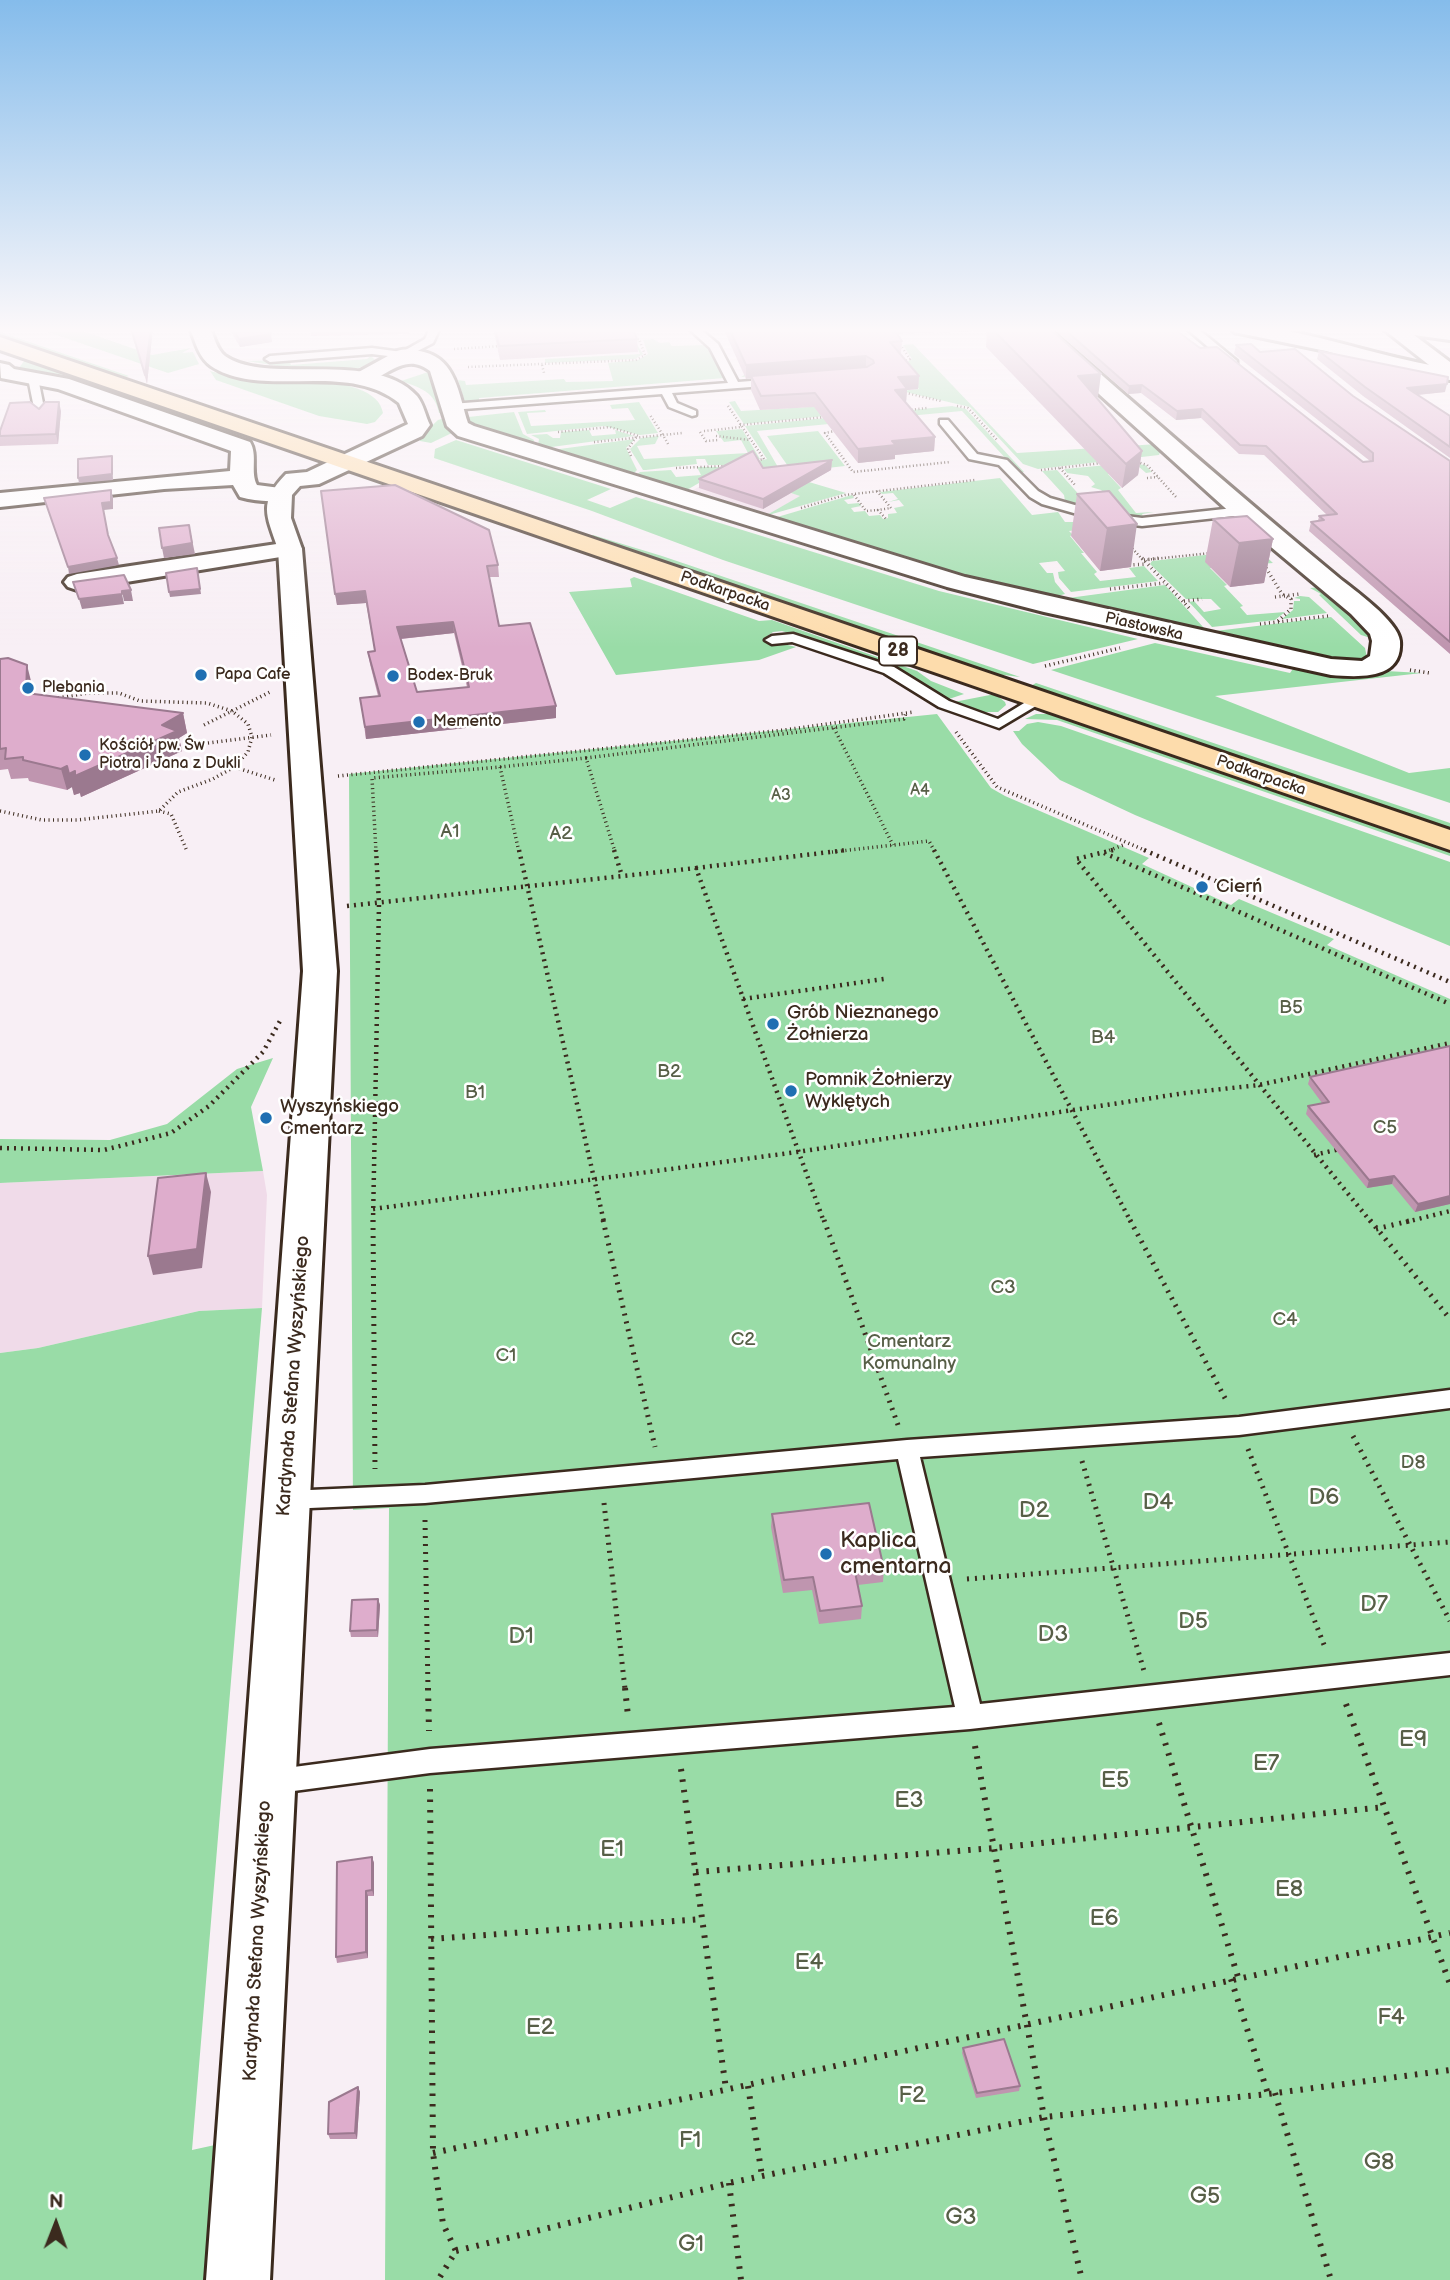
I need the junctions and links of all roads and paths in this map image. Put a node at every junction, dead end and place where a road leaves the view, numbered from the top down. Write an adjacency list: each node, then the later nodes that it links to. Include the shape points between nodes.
1 (207, 434): 31 (street, via 242,447)
2 (251, 434): 26 (main road, Podkarpacka / 28)
3 (251, 434): 26 (main road, Podkarpacka / 28)
4 (405, 434): 26 (street)
5 (477, 434): 43 (street, Piastowska, via 956,582 1331,667 1364,668 1383,659 1386,641 1376,624)
6 (636, 434): 15 (path)
7 (702, 434): 17 (path, via 706,441)
8 (714, 434): 17 (path)
9 (747, 434): 18 (path)
10 (826, 434): 24 (path, via 853,472)
11 (955, 434): 30 (lane, via 974,457 1003,463)
12 (992, 434): 19 (path)
13 (1156, 434): 43 (street, Piastowska)
14 (663, 435): 15 (path); 21 (path)
15 (642, 436): 16 (path)
16 (636, 438): 20 (path); 23 (path, via 628,449)
17 (717, 439): 18 (path)
18 (751, 440): 27 (path, via 764,459)
19 (998, 441)
20 (582, 444)
21 (668, 444)
22 (1153, 459): 32 (path, via 1129,460 1147,465)
23 (634, 460)
24 (951, 462)
25 (1106, 463): 30 (path)
26 (328, 464): 31 (street, Podkarpacka, via 248,492); 46 (street, Kardynała Stefana Wyszyńskiego, via 279,518); 61 (main road, Podkarpacka / 28); 78 (main road, Podkarpacka / 28)
27 (743, 464)
28 (667, 469): 29 (path, via 732,467)
29 (720, 473)
30 (1015, 475): 34 (path); 44 (lane, via 1046,501)
31 (241, 477): 38 (street)
32 (1159, 477): 33 (path); 40 (path, via 1177,498)
33 (1147, 478)
34 (877, 491): 35 (path); 41 (path, via 891,508)
35 (865, 493): 36 (path); 37 (path)
36 (853, 494): 41 (path, via 866,511); 42 (path)
37 (870, 499)
38 (0, 500)
39 (874, 504): 41 (path)
40 (1174, 507)
41 (878, 510): 45 (path)
42 (793, 511)
43 (1243, 511): 44 (lane, via 1142,522)
44 (1102, 517): 48 (path)
45 (886, 519)
46 (290, 549): 51 (street); 115 (street, Kardynała Stefana Wyszyńskiego, via 320,971)
47 (1222, 551): 48 (path)
48 (1145, 562): 49 (path); 55 (path)
49 (1129, 565)
50 (1273, 568): 52 (path, via 1264,569)
51 (77, 582)
52 (1285, 596): 53 (path); 57 (path, via 1291,598 1292,609)
53 (1275, 597)
54 (1202, 599): 55 (path)
55 (1184, 601): 56 (path)
56 (1192, 611)
57 (1278, 622)
58 (772, 640): 62 (lane, via 793,638 889,670)
59 (273, 690): 63 (path)
60 (55, 699): 63 (path, via 88,692 119,693 140,701 207,703)
61 (1039, 700): 62 (lane, via 999,724); 79 (main road, Podkarpacka / 28)
62 (942, 707): 64 (path); 80 (path, via 997,787)
63 (232, 711): 65 (path); 68 (path, via 248,724)
64 (906, 713): 66 (path, via 904,719); 74 (path)
65 (204, 725)
66 (834, 728): 70 (path); 81 (path)
67 (275, 734): 68 (path)
68 (253, 737): 69 (path); 72 (path, via 248,752)
69 (208, 743)
70 (586, 758): 73 (path); 85 (path)
71 (209, 759): 72 (path)
72 (234, 767): 75 (path); 77 (path, via 178,792)
73 (500, 767): 86 (path); 87 (path, via 372,778)
74 (327, 777)
75 (280, 781)
76 (0, 811): 77 (path, via 42,820)
77 (159, 811): 82 (path, via 170,814)
78 (1450, 813)
79 (1450, 841)
80 (1126, 844): 83 (path); 90 (path)
81 (892, 845): 84 (path); 96 (path, via 929,841)
82 (187, 851)
83 (1102, 852): 92 (path); 95 (path, via 1076,859)
84 (696, 868): 85 (path); 91 (path)
85 (622, 876): 86 (path)
86 (529, 887): 87 (path); 101 (path)
87 (379, 904): 88 (path); 102 (path)
88 (343, 907)
89 (884, 979): 91 (path)
90 (1450, 982)
91 (743, 999): 99 (path)
92 (1450, 1004)
93 (283, 1016): 97 (path, via 263,1052 209,1106 171,1133 104,1150)
94 (1450, 1043): 95 (path)
95 (1259, 1085): 96 (path); 100 (path)
96 (1071, 1109): 99 (path); 108 (path)
97 (0, 1148)
98 (1341, 1148): 100 (path)
99 (797, 1152): 101 (path); 110 (path)
100 (1314, 1155): 104 (path)
101 (595, 1180): 102 (path); 111 (path)
102 (373, 1209): 114 (path)
103 (1450, 1211): 104 (path)
104 (1376, 1229): 105 (path)
105 (1450, 1319)
106 (1450, 1399): 107 (lane)
107 (1340, 1411): 108 (lane); 117 (path)
108 (1240, 1426): 109 (lane); 118 (path)
109 (1074, 1437): 110 (lane); 119 (path)
110 (906, 1449): 111 (lane); 120 (lane)
111 (660, 1471): 112 (lane)
112 (601, 1477): 113 (lane); 127 (path)
113 (425, 1494): 114 (lane); 128 (path)
114 (375, 1498): 115 (lane)
115 (286, 1500): 129 (street, Kardynała Stefana Wyszyńskiego)
116 (1450, 1542): 117 (path)
117 (1411, 1545): 118 (path); 121 (path)
118 (1289, 1554): 119 (path); 123 (path)
119 (1113, 1568): 120 (path); 124 (path)
120 (938, 1581): 125 (lane)
121 (1450, 1621)
122 (1450, 1664): 123 (lane)
123 (1336, 1676): 124 (lane); 130 (path)
124 (1151, 1697): 125 (lane); 131 (path)
125 (970, 1717): 126 (lane); 132 (path)
126 (677, 1741): 127 (lane); 133 (path)
127 (631, 1745): 128 (lane)
128 (430, 1761): 129 (lane); 137 (path)
129 (267, 1783): 150 (street, Kardynała Stefana Wyszyńskiego)
130 (1384, 1807): 131 (path); 136 (path)
131 (1190, 1828): 132 (path); 138 (path)
132 (994, 1848): 133 (path); 140 (path)
133 (696, 1872): 134 (path)
134 (703, 1919): 137 (path); 143 (path)
135 (1450, 1933): 136 (path)
136 (1433, 1937): 138 (path); 139 (path)
137 (431, 1939): 146 (path)
138 (1235, 1978): 140 (path); 144 (path)
139 (1450, 1984)
140 (1027, 2023): 142 (path); 145 (path)
141 (1450, 2070): 144 (path)
142 (748, 2085): 143 (path); 147 (path)
143 (726, 2089): 146 (path)
144 (1272, 2094): 145 (path); 154 (path)
145 (1044, 2117): 147 (path); 153 (path)
146 (432, 2153): 149 (path, via 443,2224)
147 (762, 2176): 148 (path)
148 (729, 2183): 149 (path); 152 (path)
149 (456, 2251): 151 (path)
150 (238, 2280)
151 (439, 2280)
152 (741, 2280)
153 (1082, 2280)
154 (1331, 2280)

